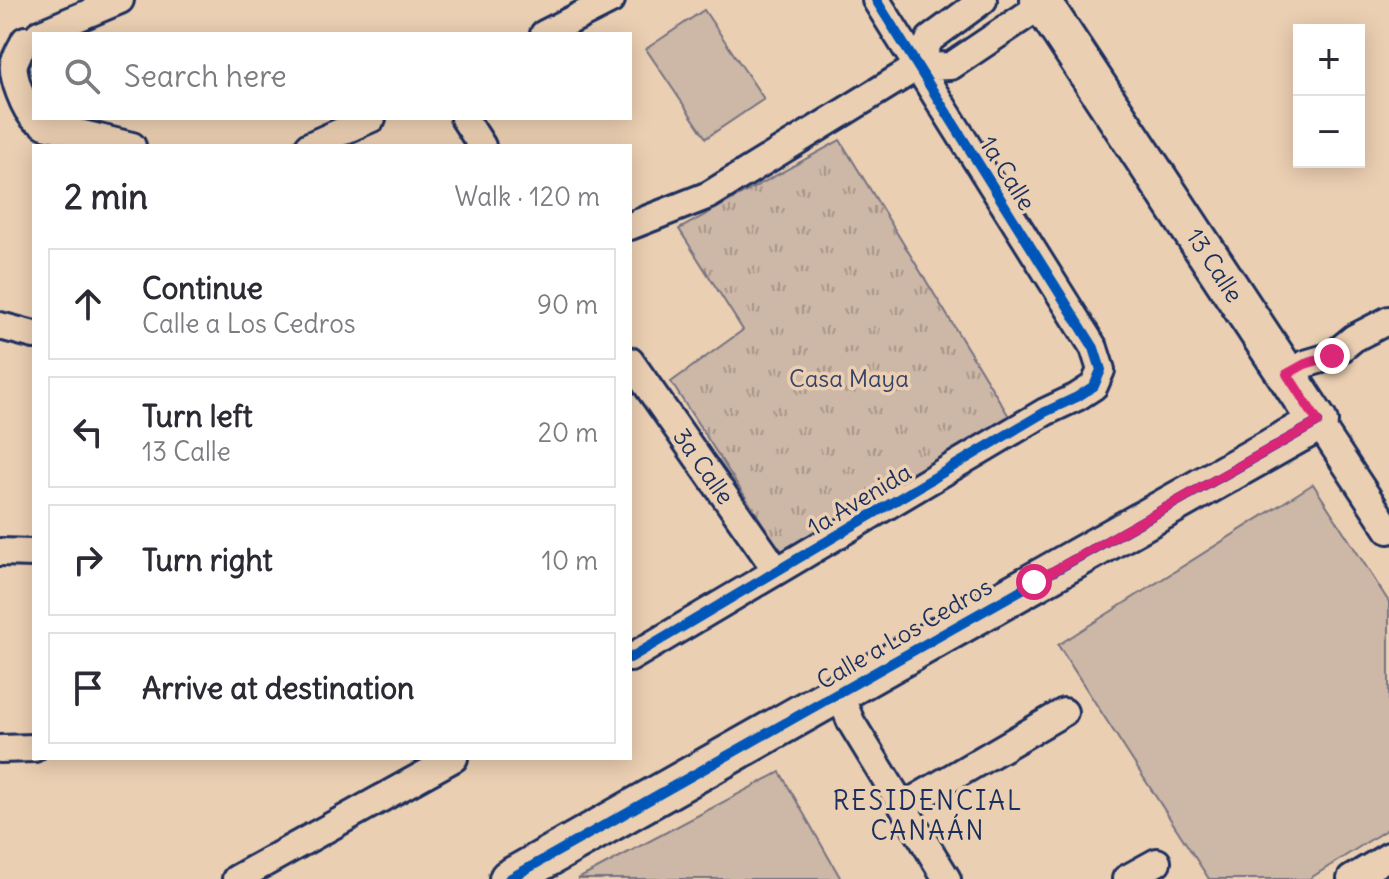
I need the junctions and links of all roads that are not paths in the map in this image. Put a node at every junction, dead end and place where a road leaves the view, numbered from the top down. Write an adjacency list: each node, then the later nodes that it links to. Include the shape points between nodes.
1 (120, 0): 6 (street)
2 (611, 0): 7 (street)
3 (876, 0): 9 (street, 1a Calle)
4 (983, 0): 9 (street, via 930,39)
5 (1041, 2): 9 (street, via 951,66); 22 (street, 13 Calle)
6 (35, 32)
7 (548, 32)
8 (24, 36): 10 (street, via 14,65)
9 (917, 67): 17 (street, via 709,195); 23 (street, 1a Calle, via 1094,348)
10 (32, 116)
11 (37, 120): 14 (street)
12 (368, 120): 15 (street)
13 (465, 120): 16 (street)
14 (124, 144)
15 (314, 144)
16 (481, 144)
17 (632, 225)
18 (1389, 320): 22 (street, via 1332,356)
19 (0, 326): 20 (street)
20 (32, 334)
21 (632, 364): 28 (street, 3a Calle)
22 (1296, 369): 24 (street, 13 Calle)
23 (1101, 370): 28 (street, 1a Avenida, via 1094,386 1077,397)
24 (1318, 422): 25 (street, 13 Calle); 30 (street, Calle a Los Cedros)
25 (1389, 530)
26 (0, 552): 27 (street)
27 (32, 553)
28 (777, 571): 29 (street, 1a Avenida)
29 (632, 657)
30 (839, 693): 36 (street); 40 (street, Calle a Los Cedros)
31 (1064, 712): 36 (street)
32 (32, 748): 33 (street)
33 (0, 749)
34 (445, 760): 35 (street)
35 (418, 766): 39 (street)
36 (903, 806): 41 (street)
37 (1389, 856): 43 (street)
38 (1157, 862): 42 (street)
39 (236, 879)
40 (509, 879)
41 (947, 879)
42 (1126, 879)
43 (1351, 879)

